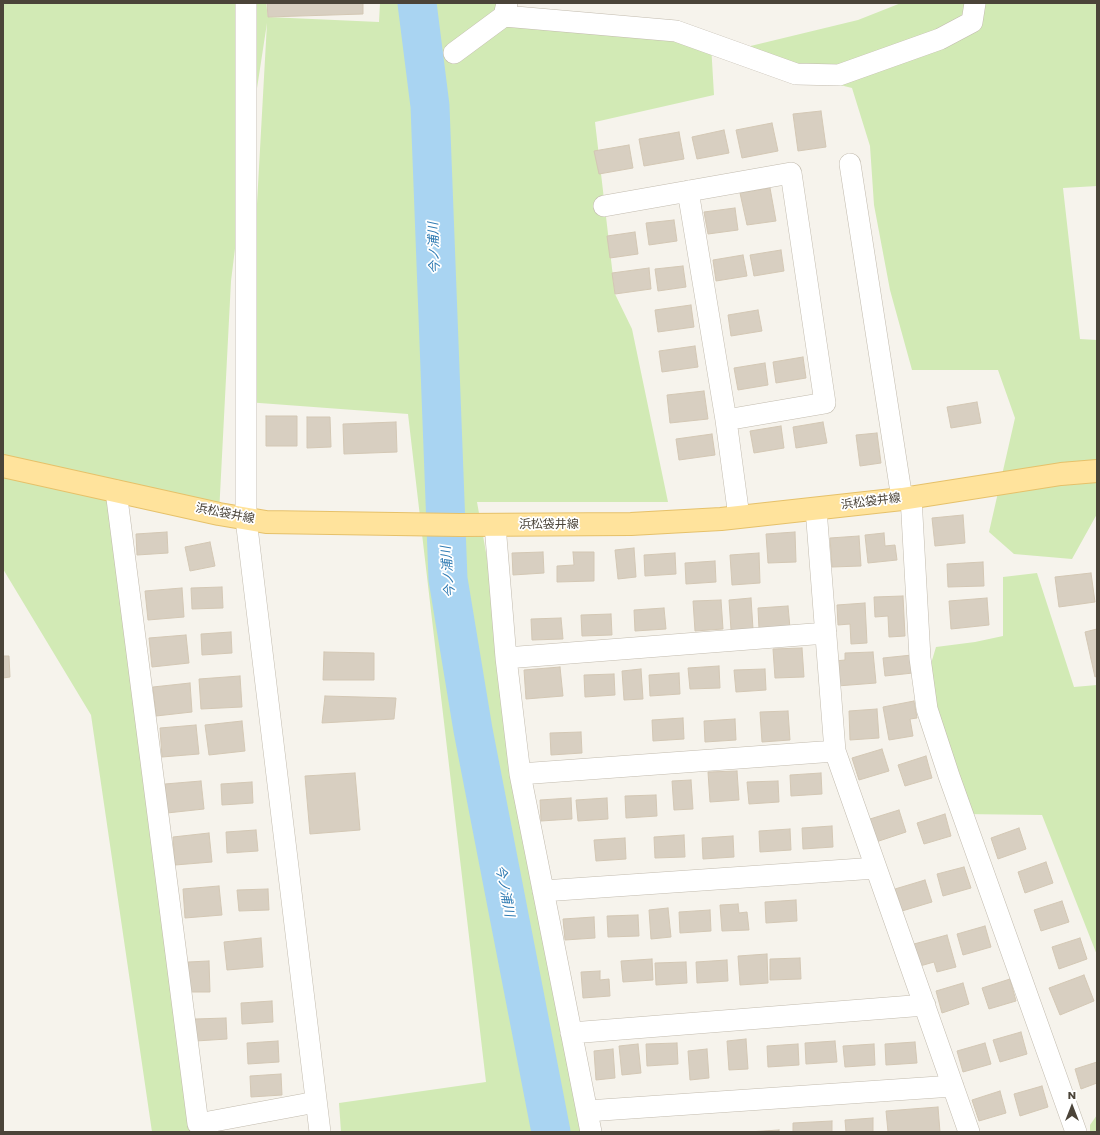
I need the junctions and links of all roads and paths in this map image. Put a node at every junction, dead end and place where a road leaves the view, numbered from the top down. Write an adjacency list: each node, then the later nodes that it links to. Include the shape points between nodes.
1 (246, 3): 15 (street)
2 (975, 3): 3 (street, via 972,22 940,38 839,75 796,74 676,31)
3 (505, 10): 4 (street)
4 (454, 53)
5 (850, 164): 12 (street)
6 (688, 191): 7 (street); 8 (street); 8 (street, via 791,173 825,403)
7 (604, 206)
8 (726, 420): 14 (street)
9 (3, 466): 11 (main road, 浜松袋井線)
10 (1097, 471): 12 (main road, 浜松袋井線, via 1061,474)
11 (116, 491): 15 (main road, 浜松袋井線); 26 (street, via 198,1124)
12 (906, 498): 13 (main road, 浜松袋井線); 31 (street, via 927,709 948,776)
13 (816, 510): 14 (main road, 浜松袋井線); 17 (street)
14 (739, 517): 16 (main road, 浜松袋井線, via 631,524)
15 (246, 519): 16 (main road, 浜松袋井線, via 274,523); 26 (street)
16 (495, 525): 18 (street)
17 (826, 633): 18 (street); 19 (street)
18 (506, 658): 20 (street)
19 (834, 751): 20 (street); 21 (street)
20 (520, 774): 22 (street)
21 (876, 868): 22 (street); 23 (street)
22 (543, 891): 24 (street)
23 (925, 1005): 24 (street); 25 (street)
24 (571, 1033): 27 (street)
25 (953, 1086): 27 (street); 30 (street)
26 (316, 1102): 28 (street)
27 (586, 1111): 29 (street)
28 (320, 1132)
29 (591, 1132)
30 (969, 1132)
31 (1076, 1132)

